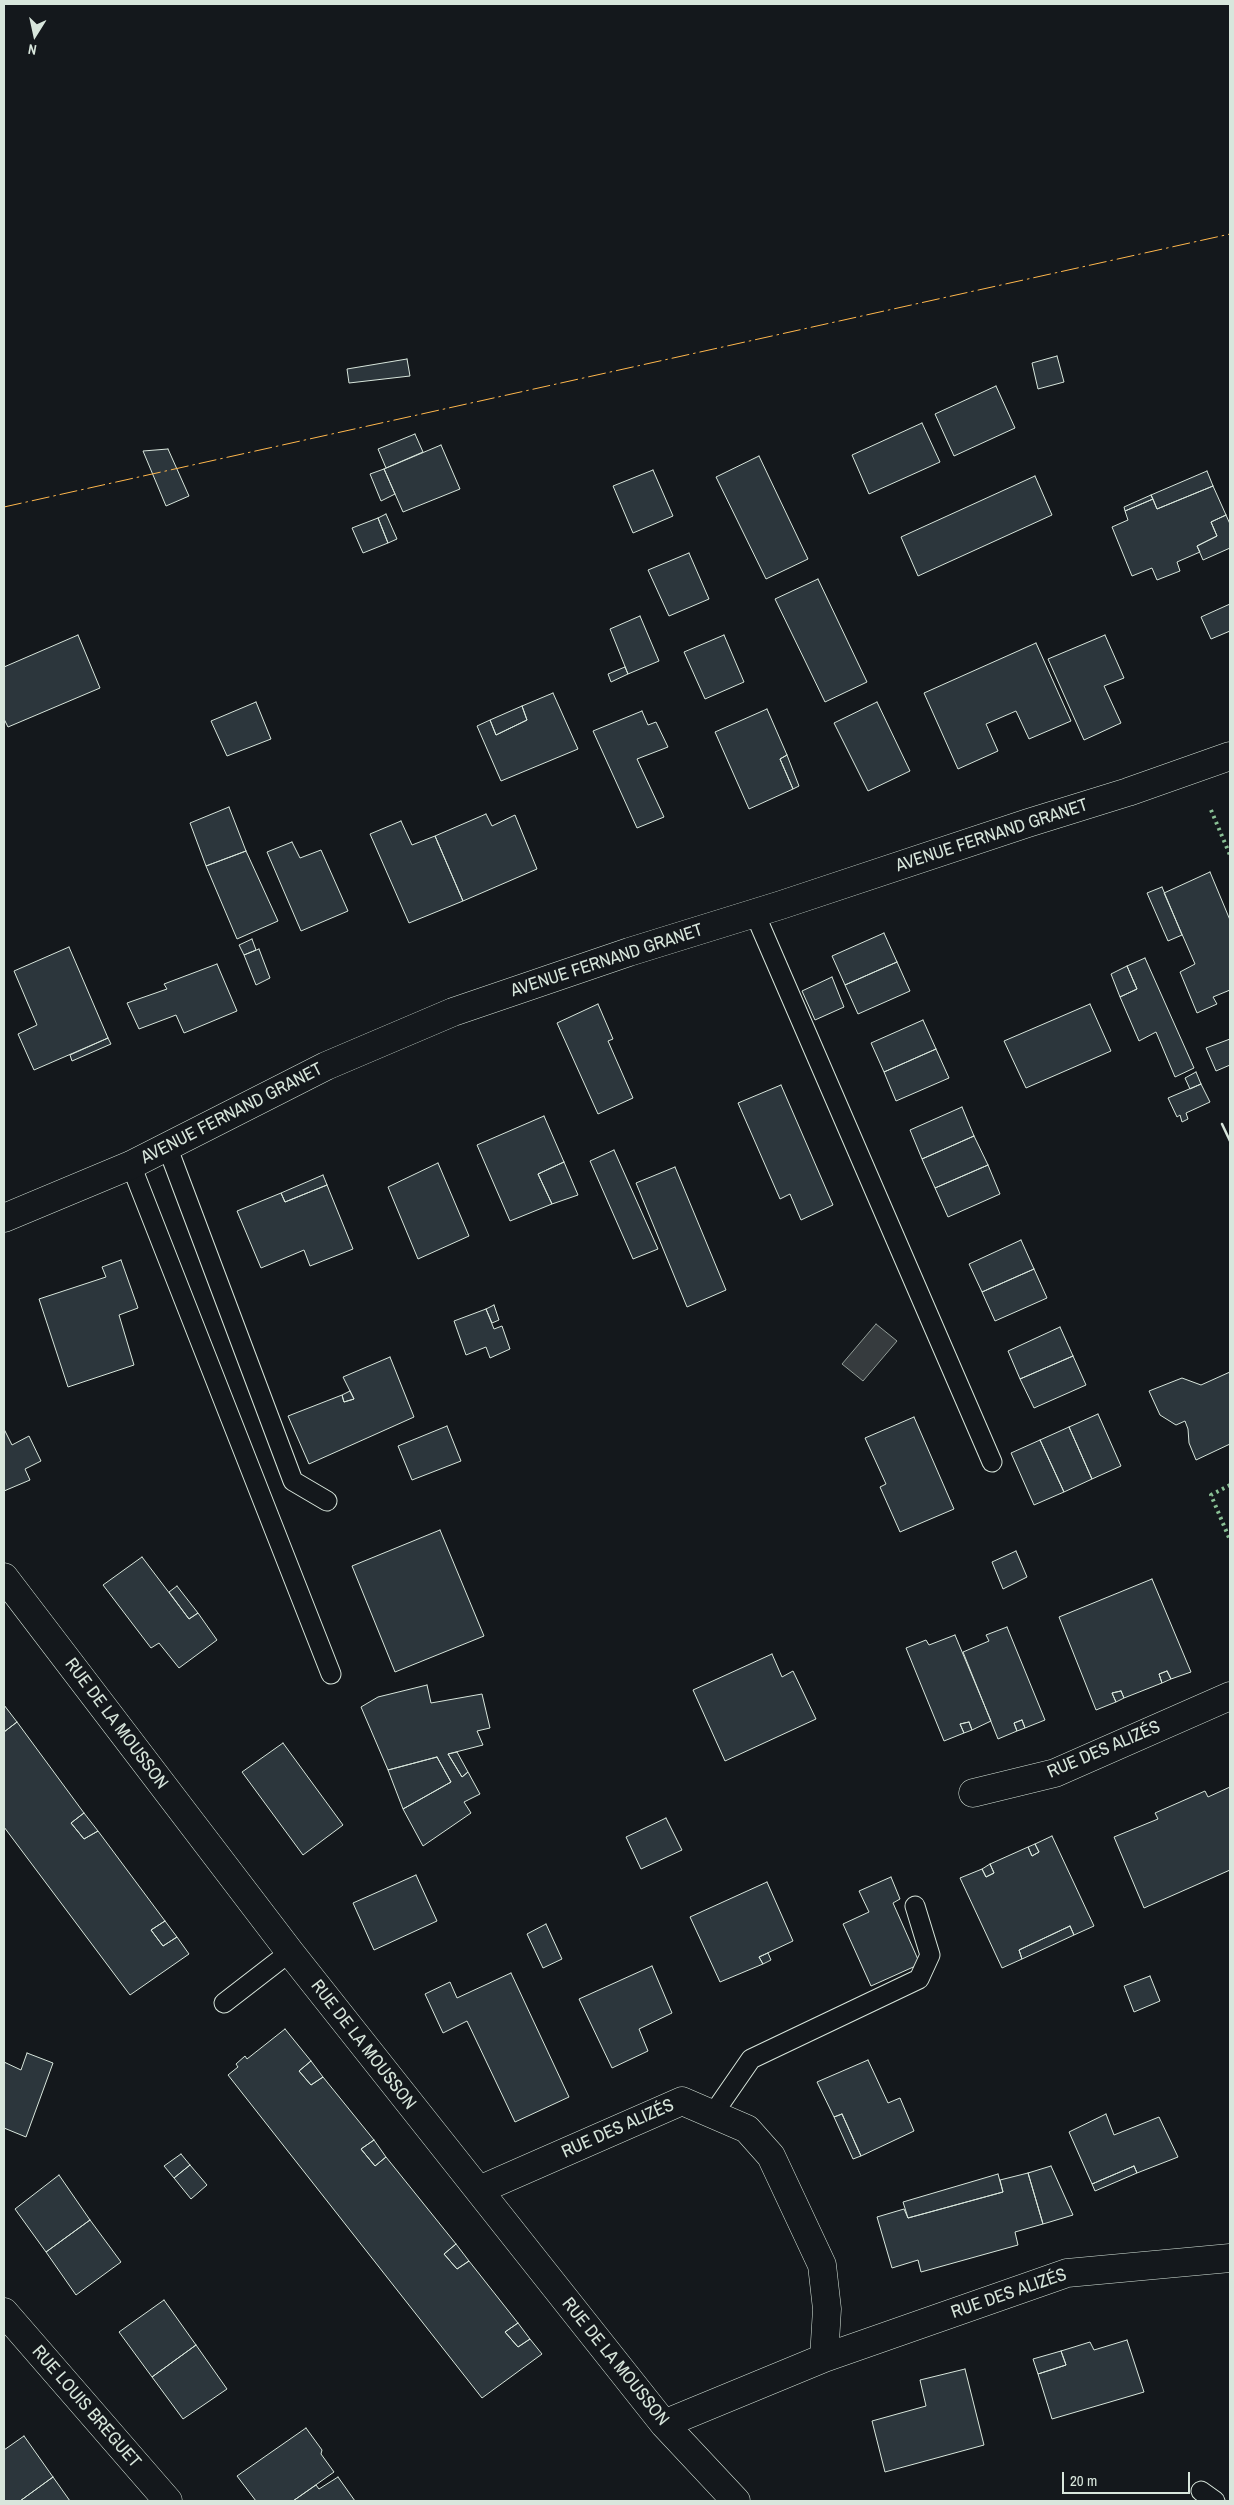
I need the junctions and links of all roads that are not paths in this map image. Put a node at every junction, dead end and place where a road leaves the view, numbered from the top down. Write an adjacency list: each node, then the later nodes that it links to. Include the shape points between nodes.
1 (1230, 756): 2 (street, AVENUE FERNAND GRANET)
2 (755, 914): 3 (street, AVENUE FERNAND GRANET, via 453,1012 326,1066); 6 (lane)
3 (167, 1146): 4 (street, AVENUE FERNAND GRANET); 7 (lane, via 293,1481)
4 (131, 1164): 5 (street, AVENUE FERNAND GRANET); 9 (lane)
5 (4, 1218)
6 (992, 1462)
7 (327, 1501)
8 (4, 1577): 13 (street, RUE DE LA MOUSSON)
9 (331, 1674)
10 (1230, 1696): 11 (street, RUE DES ALIZÉS, via 1055,1773)
11 (973, 1792)
12 (915, 1906): 15 (lane, via 930,1955 919,1979 751,2059)
13 (290, 1952): 14 (lane); 16 (street, RUE DE LA MOUSSON)
14 (224, 2003)
15 (713, 2114): 16 (street, RUE DES ALIZÉS, via 682,2101); 19 (street, RUE DES ALIZÉS, via 747,2129 771,2156 822,2265 827,2309)
16 (479, 2190): 20 (street, RUE DE LA MOUSSON)
17 (1230, 2258): 19 (street, RUE DES ALIZÉS, via 1067,2273)
18 (4, 2312): 21 (street, RUE LOUIS BREGUET)
19 (824, 2358): 20 (street, RUE DES ALIZÉS)
20 (664, 2424): 22 (street, RUE DE LA MOUSSON)
21 (168, 2501)
22 (736, 2501)

